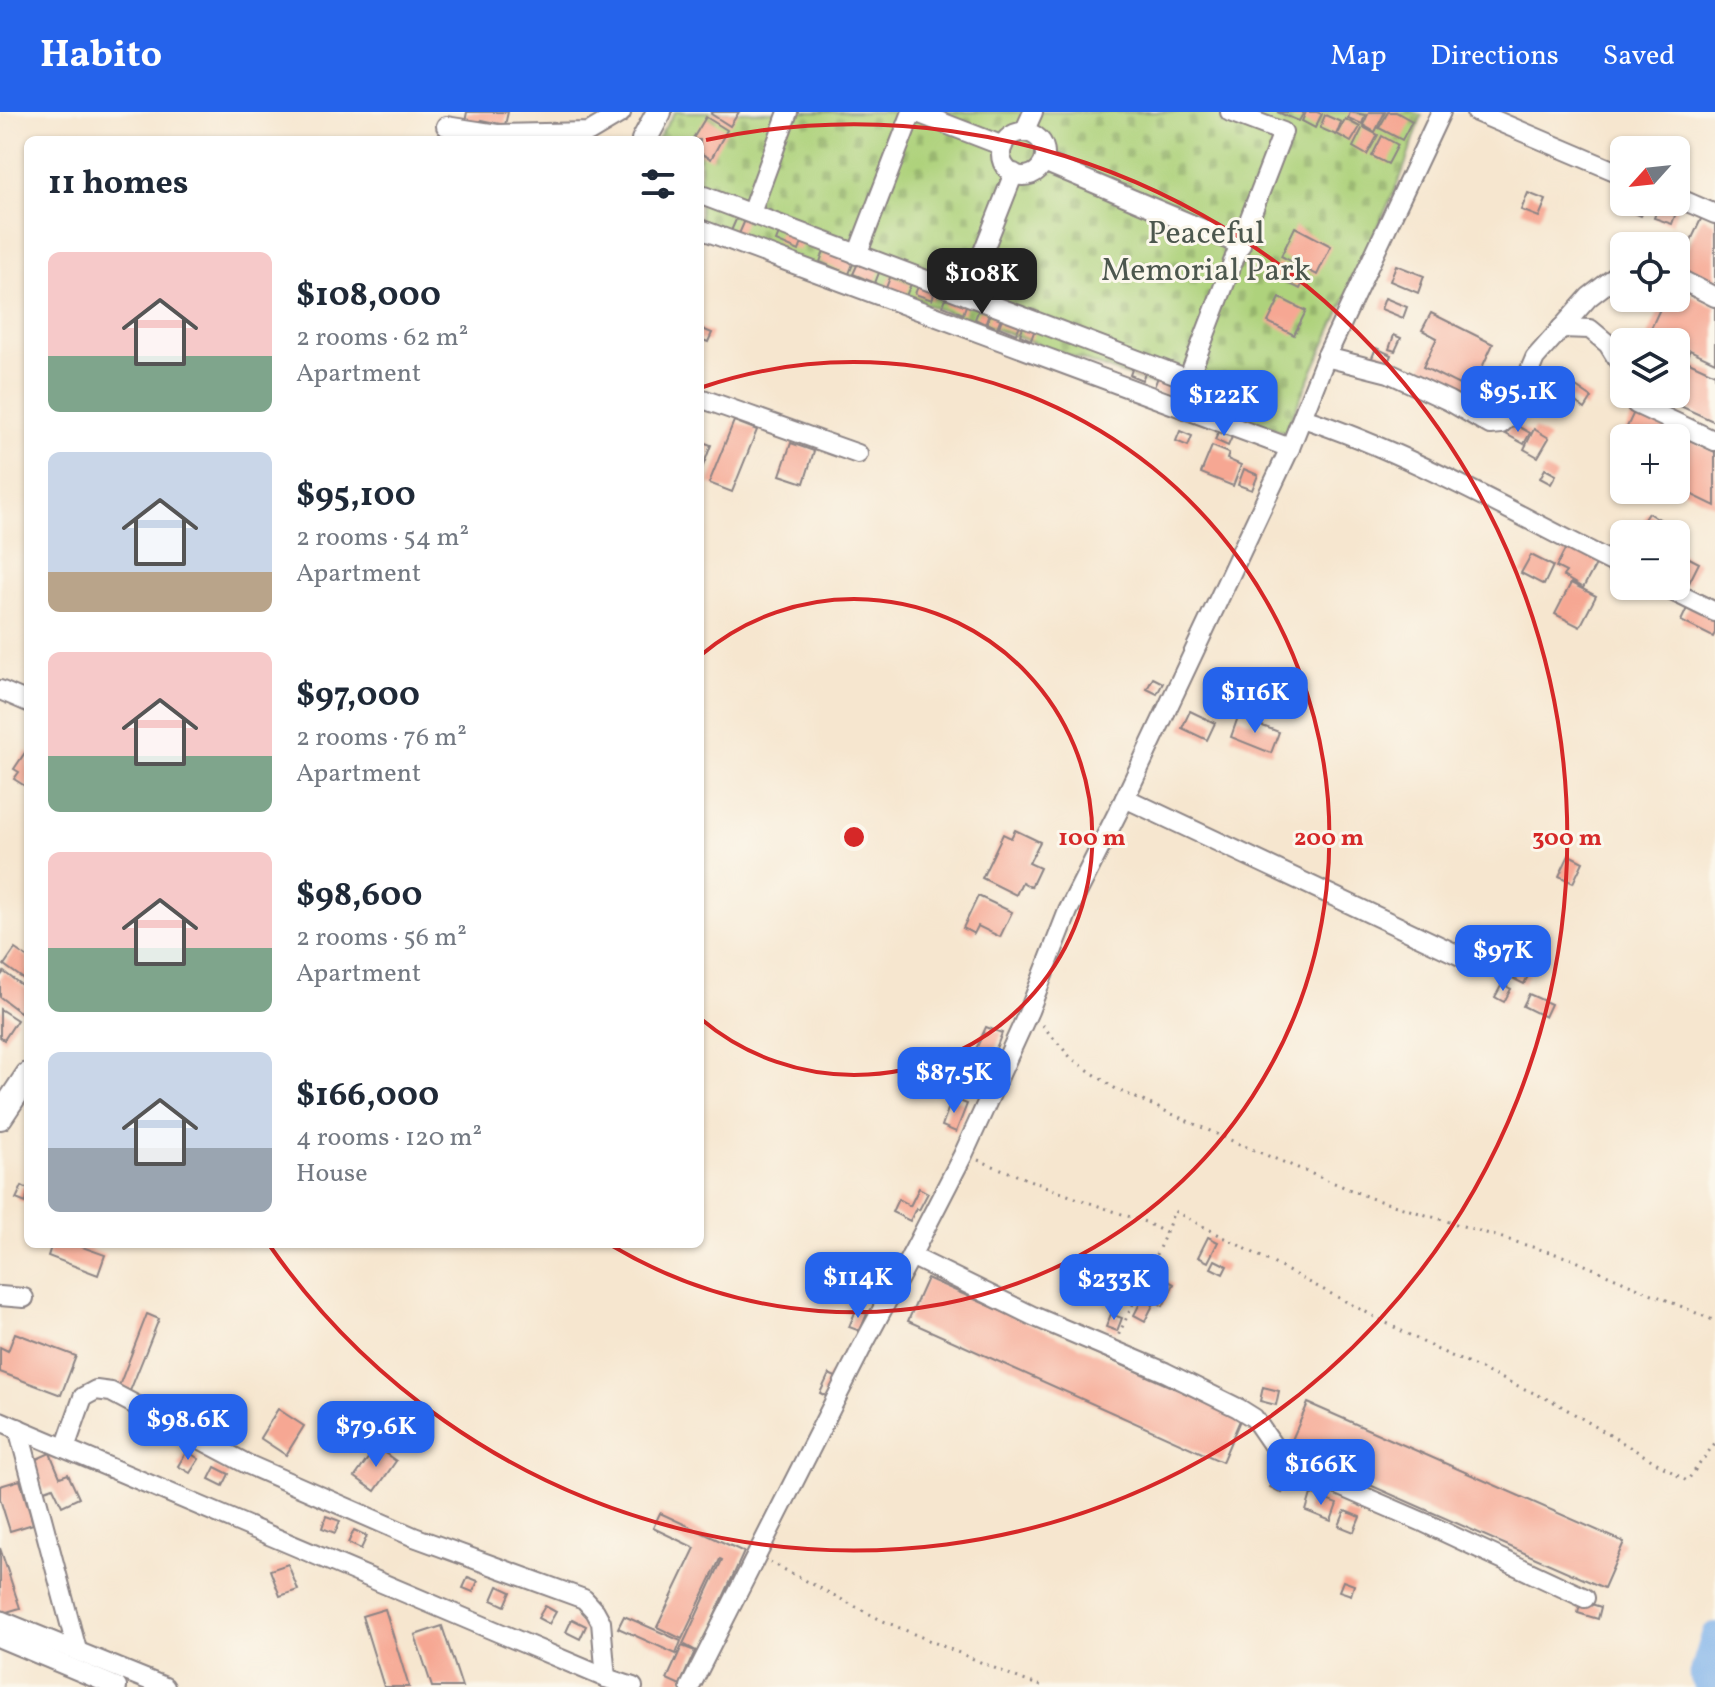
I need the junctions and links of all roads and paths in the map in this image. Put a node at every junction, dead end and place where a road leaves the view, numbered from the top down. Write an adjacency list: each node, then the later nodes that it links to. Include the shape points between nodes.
1 (620, 112): 9 (street, via 589,132 497,134); 11 (street)
2 (659, 112): 12 (main road)
3 (788, 112): 19 (street)
4 (913, 112): 13 (street); 23 (street)
5 (1033, 112): 10 (street)
6 (1230, 112): 22 (street, via 1283,132)
7 (1441, 112): 30 (street)
8 (1476, 112): 15 (street)
9 (446, 126)
10 (1024, 132): 13 (street, via 1009,137); 14 (street, via 1040,140)
11 (641, 136)
12 (646, 136)
13 (1003, 146): 16 (street, via 1001,157)
14 (1044, 162): 16 (street, via 1031,175); 22 (street)
15 (1610, 169)
16 (1014, 173): 26 (street)
17 (704, 196): 19 (street)
18 (1690, 203): 20 (street)
19 (751, 213): 23 (street)
20 (1715, 214)
21 (704, 230): 35 (street)
22 (1241, 245): 26 (street, via 1188,379)
23 (857, 255): 26 (street)
24 (1610, 281): 28 (street)
25 (1690, 284): 27 (street)
26 (966, 295)
27 (1715, 297)
28 (1561, 328): 29 (street, via 1590,329); 30 (street, via 1535,358 1511,415 1501,424 1490,425 1389,373)
29 (1610, 347)
30 (1326, 357): 33 (street)
31 (704, 399): 36 (street)
32 (1645, 408): 34 (street)
33 (1303, 418): 35 (street); 37 (street, via 1416,463)
34 (1715, 441)
35 (1290, 448): 42 (street)
36 (858, 454)
37 (1610, 561)
38 (1690, 600): 39 (street)
39 (1715, 612)
40 (0, 690): 41 (street)
41 (24, 700)
42 (1125, 798): 43 (street); 44 (street, via 1068,911)
43 (1484, 967)
44 (1029, 1011): 47 (street); 52 (path, via 1072,1059 1116,1089 1373,1199 1569,1258)
45 (24, 1081): 46 (main road)
46 (0, 1117)
47 (963, 1155): 48 (path); 49 (street)
48 (1166, 1233): 53 (path); 56 (path, via 1174,1211 1436,1349 1556,1403 1687,1481)
49 (911, 1256): 53 (street); 58 (street)
50 (0, 1296): 51 (street)
51 (24, 1298)
52 (1715, 1321)
53 (1111, 1349): 59 (street, via 1254,1418 1274,1447 1307,1472)
54 (0, 1421): 55 (street)
55 (18, 1428): 57 (street); 62 (street)
56 (1715, 1443)
57 (65, 1448): 63 (street); 63 (street, via 83,1397 96,1390 111,1392 247,1464 414,1537 584,1599 601,1622)
58 (756, 1555): 67 (street); 68 (path, via 881,1620)
59 (1585, 1598)
60 (0, 1620): 62 (street)
61 (0, 1638): 64 (street)
62 (77, 1650): 65 (street)
63 (606, 1678): 66 (street)
64 (117, 1687)
65 (165, 1687)
66 (633, 1687)
67 (690, 1687)
68 (1045, 1687)

